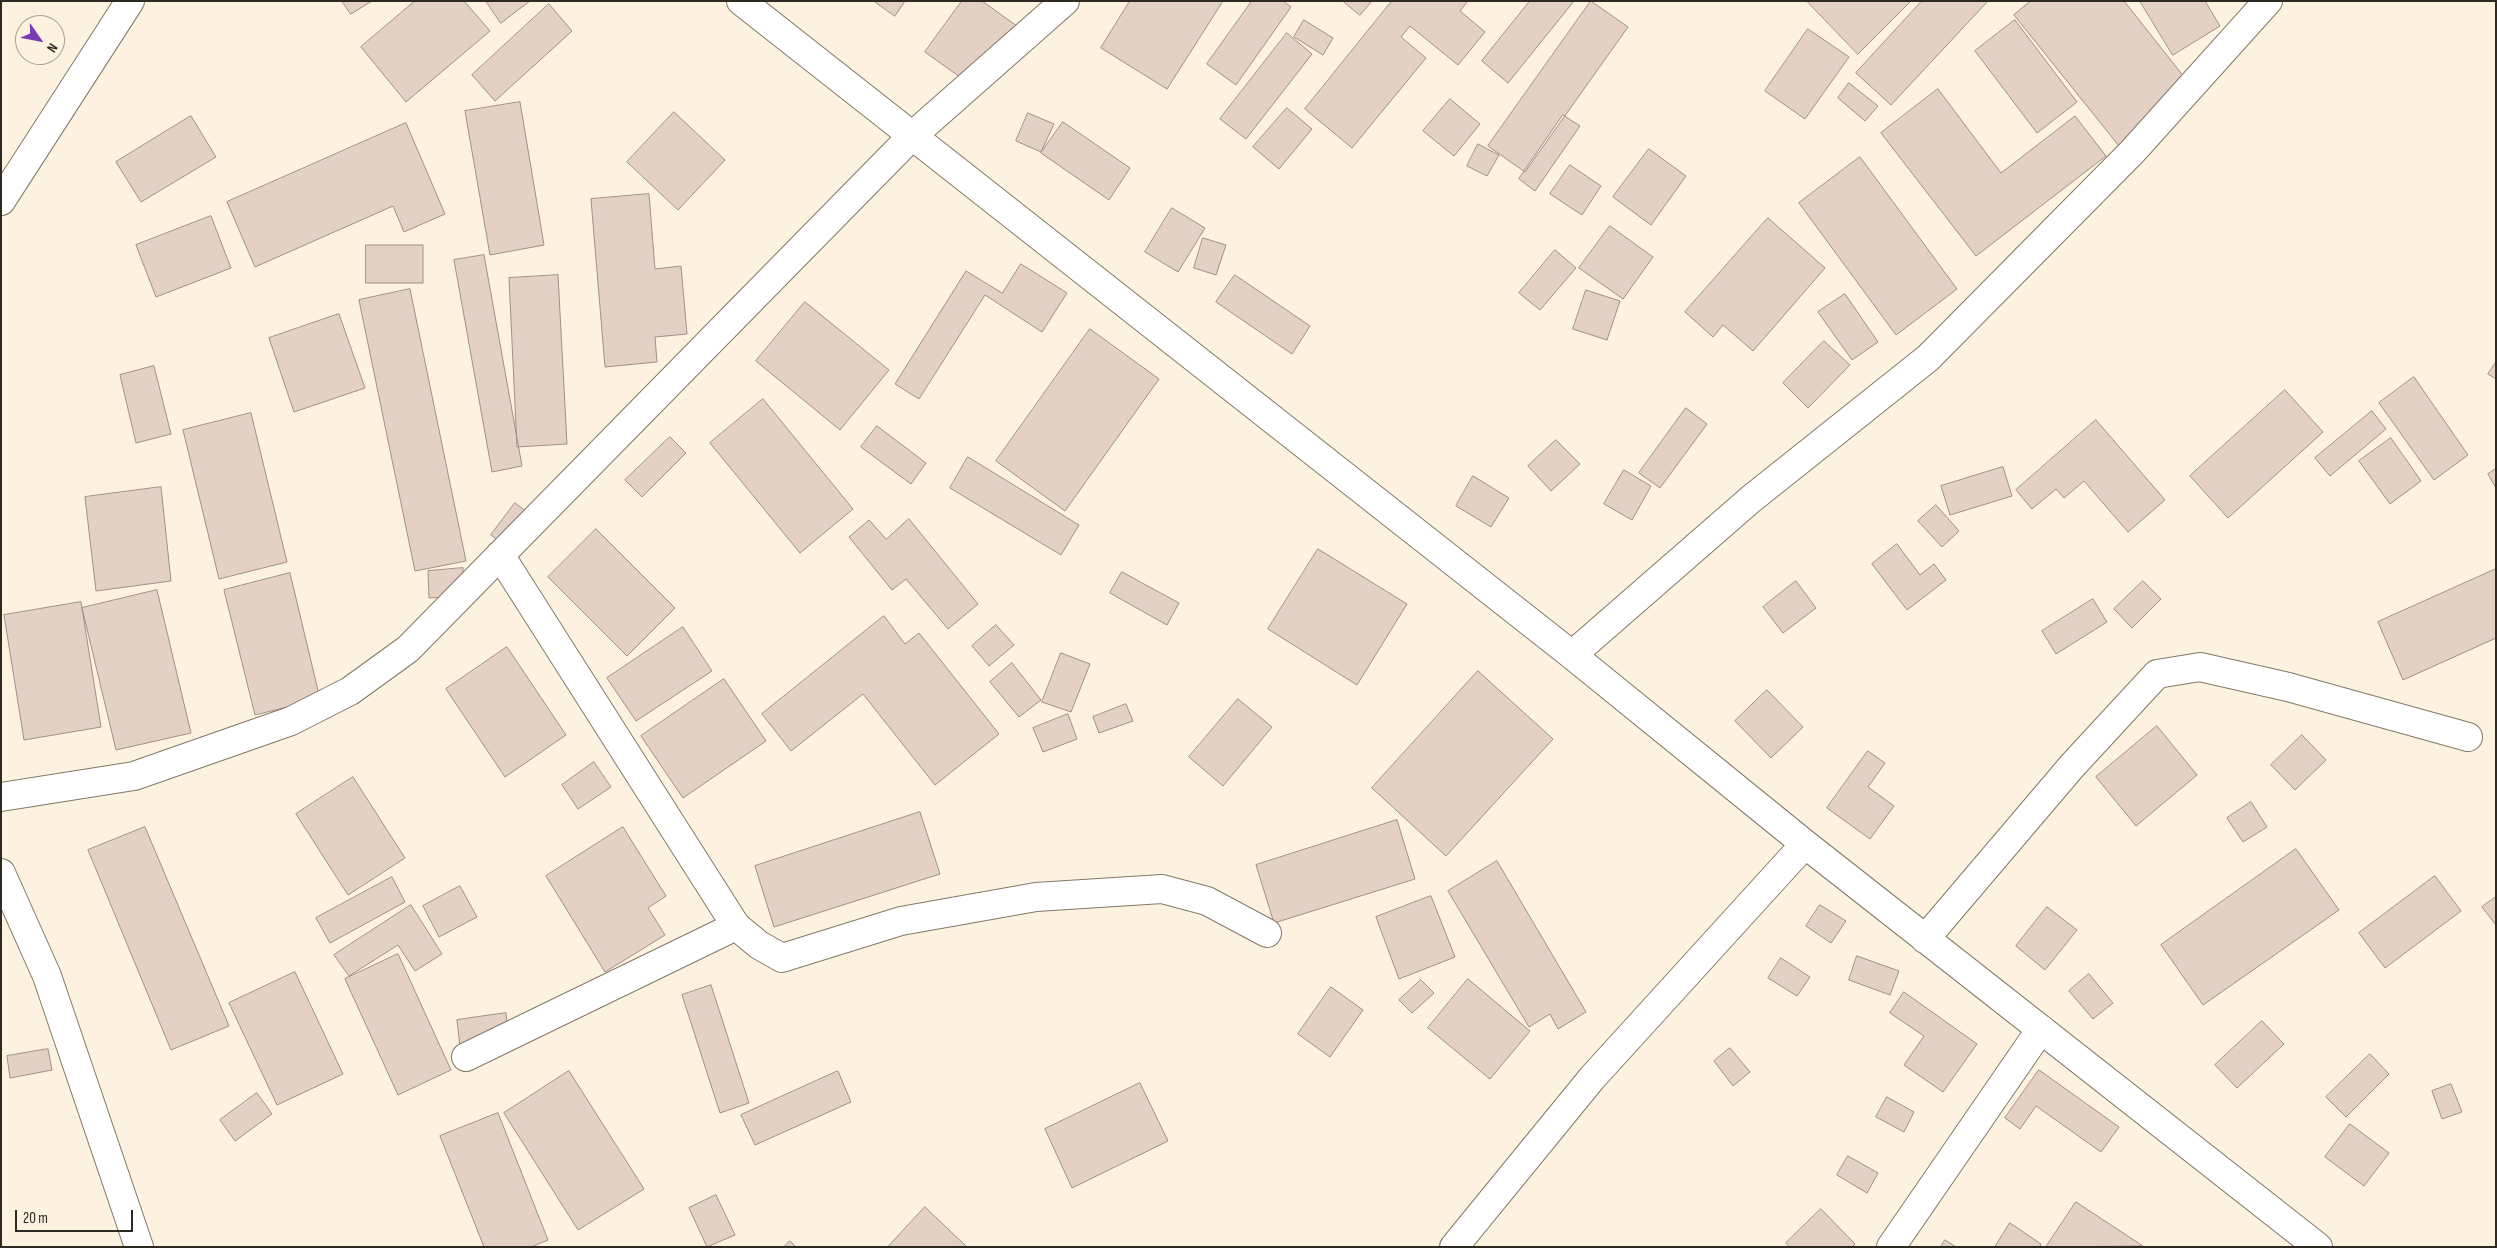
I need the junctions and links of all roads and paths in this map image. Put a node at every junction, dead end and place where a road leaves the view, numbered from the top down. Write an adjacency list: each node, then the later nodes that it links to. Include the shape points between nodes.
1 (130, 1): 6 (street)
2 (741, 1): 5 (street)
3 (1065, 1): 5 (street)
4 (2268, 1): 8 (street, via 2132,151 1928,358 1751,499)
5 (912, 136): 7 (street); 8 (street)
6 (1, 201)
7 (500, 555): 10 (street, via 408,649 350,691 291,721 134,776); 13 (street)
8 (1572, 655): 11 (street)
9 (2468, 737): 15 (street, via 2288,687 2200,667 2157,674 2072,766)
10 (1, 796)
11 (1804, 844): 15 (street); 19 (street, via 1592,1078)
12 (1, 874): 18 (street, via 47,976)
13 (736, 926): 14 (street, via 782,958 901,921 1036,897 1162,889 1207,901); 17 (street)
14 (1267, 932)
15 (1925, 939): 16 (street)
16 (2040, 1029): 20 (street); 21 (street)
17 (466, 1057)
18 (139, 1247)
19 (1454, 1247)
20 (1891, 1247)
21 (2318, 1247)

